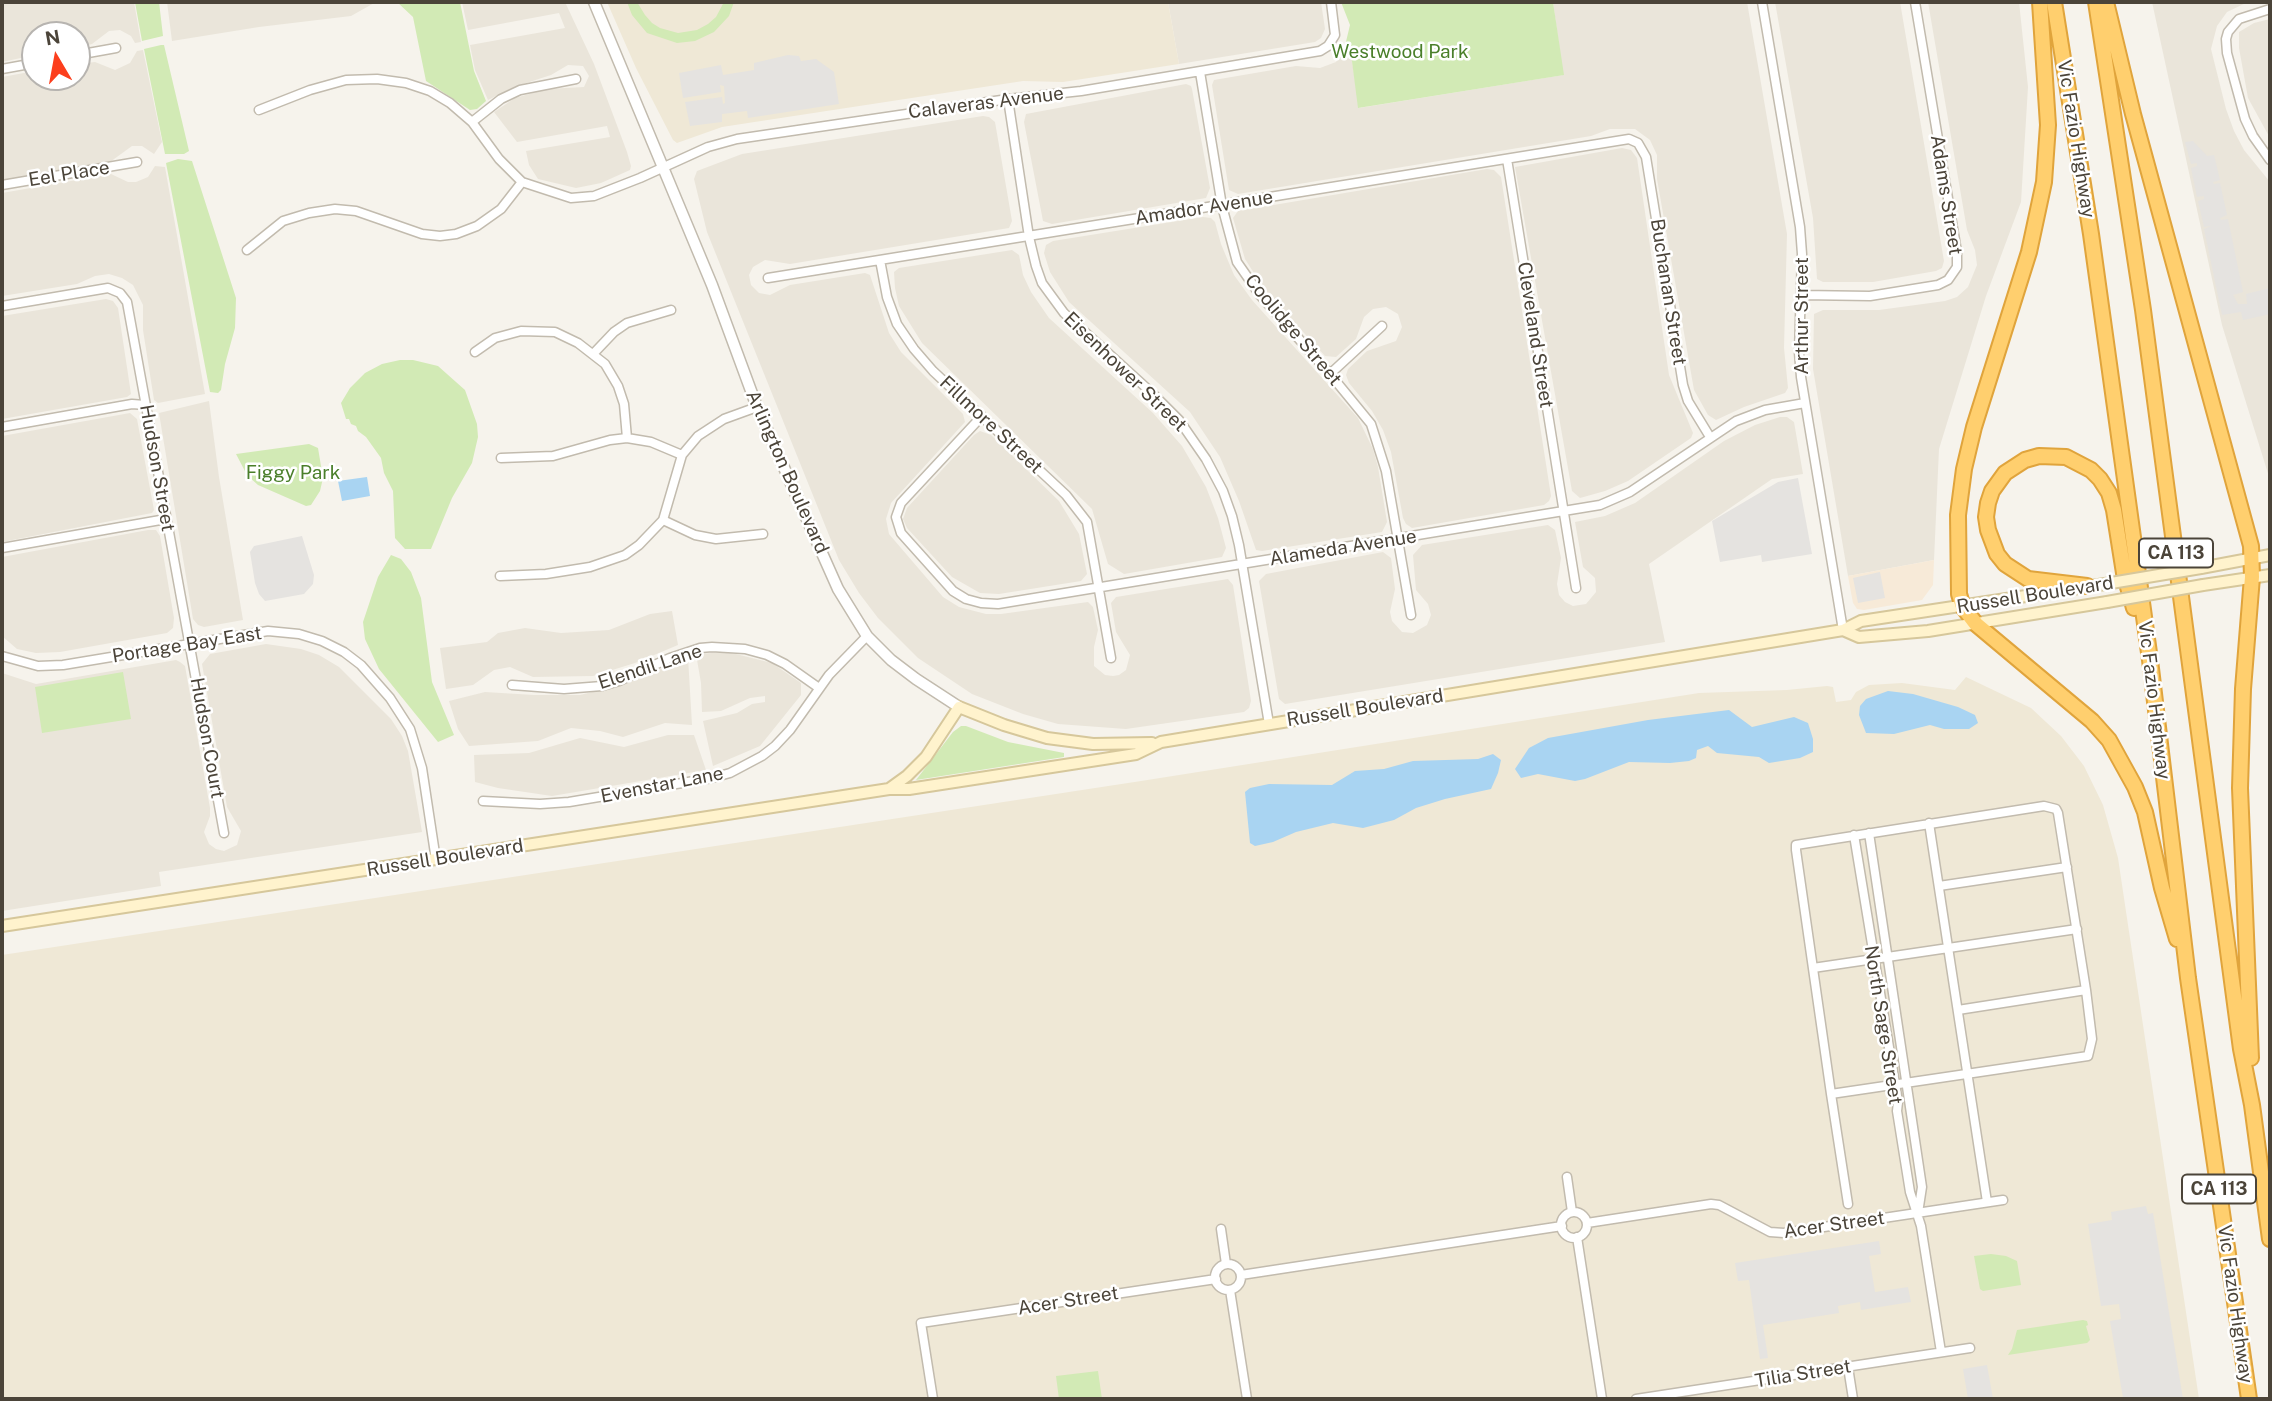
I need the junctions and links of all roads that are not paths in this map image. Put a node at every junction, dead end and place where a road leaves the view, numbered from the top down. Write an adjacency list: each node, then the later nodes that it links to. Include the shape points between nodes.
1 (594, 2): 23 (street, Arlington Boulevard)
2 (1331, 2): 14 (street, Calaveras Avenue, via 1335,35 1328,46)
3 (1762, 2): 31 (street, Arthur Street, via 1800,228)
4 (1915, 2): 31 (street, Adams Street, via 1957,267 1952,277 1938,285 1870,296)
5 (2040, 2): 62 (highway, via 2048,125 2044,182 2029,252 1964,469 1958,528)
6 (2054, 2): 70 (highway, Vic Fazio Highway / CA 113)
7 (2096, 2): 98 (highway, Vic Fazio Highway / CA 113)
8 (2106, 2): 54 (highway)
9 (2270, 9): 21 (street, via 2239,19 2228,32 2227,53 2239,102 2253,136)
10 (116, 48): 11 (street)
11 (91, 52)
12 (21, 66): 13 (street)
13 (2, 69)
14 (1200, 72): 16 (street, Calaveras Avenue); 26 (street, Coolidge Street)
15 (576, 79): 18 (street, via 520,90)
16 (1007, 99): 23 (street, Calaveras Avenue, via 737,139); 27 (street, Eisenhower Street)
17 (259, 110): 18 (street, via 346,80 377,79 430,91)
18 (472, 122): 24 (street)
19 (1638, 143): 20 (street, Amador Avenue, via 1618,139); 43 (street, Buchanan Street, via 1646,157 1683,385)
20 (1507, 159): 26 (street, Amador Avenue); 47 (street, Cleveland Street)
21 (2270, 160)
22 (137, 162): 25 (street, Eel Place)
23 (662, 168): 24 (street, Calaveras Avenue, via 594,196 571,198); 40 (street, Arlington Boulevard)
24 (522, 182): 28 (street, via 501,209 456,234 422,234 356,211 335,209 284,221)
25 (2, 185)
26 (1222, 206): 27 (street, Amador Avenue); 37 (street, Coolidge Street, via 1237,262)
27 (1030, 237): 29 (street, Amador Avenue); 55 (street, Eisenhower Street, via 1038,274 1053,301 1161,401 1196,442 1228,504)
28 (247, 250)
29 (880, 260): 30 (street, Amador Avenue); 41 (street, Fillmore Street, via 887,297 906,339)
30 (768, 278)
31 (1801, 295): 38 (street, Arthur Street, via 1798,352)
32 (2, 306): 39 (street, Hudson Street, via 107,288 122,295 129,308)
33 (671, 310): 36 (street, via 627,323)
34 (1382, 326): 37 (street)
35 (475, 352): 36 (street, via 495,338 541,330 569,338)
36 (594, 353): 44 (street, via 622,395)
37 (1330, 374): 51 (street, Coolidge Street, via 1376,435 1387,471)
38 (1805, 403): 43 (street, Alameda Avenue, via 1751,415); 65 (street, Arthur Street)
39 (145, 405): 42 (street); 48 (street, Hudson Street)
40 (757, 407): 45 (street, via 705,430); 66 (street, Arlington Boulevard, via 838,589)
41 (982, 416): 60 (street, Fillmore Street, via 1077,507 1087,522); 60 (street, Alameda Avenue, via 901,503 895,517 901,533 944,583 966,599 998,604)
42 (2, 427)
43 (1710, 437): 47 (street, Alameda Avenue, via 1630,492 1600,505)
44 (627, 438): 45 (street, via 652,442); 46 (street, via 553,456)
45 (682, 455): 49 (street)
46 (500, 458)
47 (1564, 511): 51 (street, Alameda Avenue); 61 (street, Cleveland Street)
48 (166, 519): 52 (street); 67 (street, Hudson Street)
49 (663, 520): 50 (street, via 716,539); 57 (street, via 639,545 611,562 546,574)
50 (763, 534)
51 (1397, 539): 55 (street, Alameda Avenue); 63 (street, Coolidge Street)
52 (2, 548)
53 (2270, 555): 54 (main road, Russell Boulevard)
54 (2252, 559): 58 (highway); 59 (main road, Russell Boulevard, bridge)
55 (1243, 565): 60 (street, Alameda Avenue); 74 (street, Eisenhower Street)
56 (2270, 575): 58 (main road, Russell Boulevard)
57 (500, 576)
58 (2252, 578): 64 (main road, Russell Boulevard, bridge); 98 (highway, via 2240,788)
59 (2087, 586): 62 (main road, Russell Boulevard); 70 (highway, via 2028,579 1997,554 1988,530 1988,503 2005,473 2025,460 2066,457 2100,479 2114,510 2124,573)
60 (1101, 588): 69 (street, Fillmore Street)
61 (1576, 588)
62 (1963, 607): 64 (highway); 65 (main road, Russell Boulevard, via 1861,621)
63 (1411, 615)
64 (1976, 624): 65 (main road, Russell Boulevard, via 1859,637); 91 (highway, via 2092,721 2123,763 2145,812)
65 (1843, 630): 74 (main road, Russell Boulevard)
66 (867, 636): 72 (street, Evenstar Lane); 73 (street, Arlington Boulevard, via 907,673)
67 (189, 643): 68 (street, Portage Bay East, via 50,666); 79 (street, Hudson Court); 82 (street, Portage Bay East, via 254,632 289,632 322,641 361,666 400,711 414,737)
68 (2, 656)
69 (1111, 658)
70 (2150, 660): 91 (highway, Vic Fazio Highway / CA 113)
71 (512, 685): 72 (street, Elendil Lane, via 564,689 602,685 712,647 767,654)
72 (819, 688): 77 (street, Evenstar Lane, via 775,746 730,773 569,802)
73 (959, 707): 75 (main road, Arlington Boulevard, via 1047,738 1094,744); 76 (main road, Russell Boulevard, via 926,757)
74 (1269, 724): 75 (main road, Russell Boulevard)
75 (1161, 742): 76 (main road, Russell Boulevard, via 1136,754)
76 (888, 789): 82 (main road, Russell Boulevard)
77 (483, 802)
78 (1929, 824): 80 (street); 83 (street, via 2050,806 2059,813); 84 (street)
79 (224, 833)
80 (1869, 833): 81 (street); 88 (street, North Sage Street)
81 (1854, 835): 89 (street, North Sage Street); 90 (street, via 1796,845)
82 (436, 860): 85 (main road, Russell Boulevard)
83 (2067, 867): 84 (street); 86 (street)
84 (1940, 886): 87 (street)
85 (2, 926)
86 (2077, 929): 87 (street); 92 (street)
87 (1948, 949): 88 (street); 93 (street)
88 (1887, 957): 89 (street); 95 (street, North Sage Street)
89 (1873, 959): 90 (street); 96 (street, North Sage Street)
90 (1813, 968): 97 (street)
91 (2188, 978): 122 (highway, Vic Fazio Highway / CA 113)
92 (2086, 990): 93 (street); 94 (street, via 2092,1039 2088,1056)
93 (1958, 1010): 94 (street)
94 (1967, 1075): 95 (street); 101 (street)
95 (1906, 1084): 96 (street); 104 (street, North Sage Street, via 1922,1187)
96 (1895, 1086): 97 (street); 104 (street, North Sage Street, via 1910,1192)
97 (1832, 1094): 102 (street)
98 (2252, 1105): 109 (highway, Vic Fazio Highway / CA 113)
99 (1567, 1177): 103 (street)
100 (2003, 1200): 101 (street, Acer Street)
101 (1987, 1202): 104 (street, Acer Street)
102 (1848, 1204)
103 (1572, 1212): 105 (street, via 1584,1216); 106 (street)
104 (1918, 1213): 105 (street, Acer Street, via 1784,1233 1711,1204); 115 (street, North Sage Street)
105 (1587, 1223): 108 (street, via 1584,1234)
106 (1562, 1226): 108 (street, via 1567,1235); 111 (street)
107 (1221, 1229): 110 (street)
108 (1577, 1237): 119 (street)
109 (2270, 1239)
110 (1226, 1264): 111 (street, via 1234,1265); 112 (street, via 1219,1268)
111 (1241, 1275): 113 (street, via 1240,1283)
112 (1216, 1279): 113 (street); 117 (street, Acer Street, via 921,1323)
113 (1230, 1290): 118 (street)
114 (1970, 1348): 115 (street, Tilia Street)
115 (1941, 1352): 116 (street, Tilia Street)
116 (1849, 1367): 120 (street, Tilia Street); 121 (street)
117 (933, 1399)
118 (1247, 1399)
119 (1602, 1399)
120 (1636, 1399)
121 (1853, 1399)
122 (2249, 1399)

